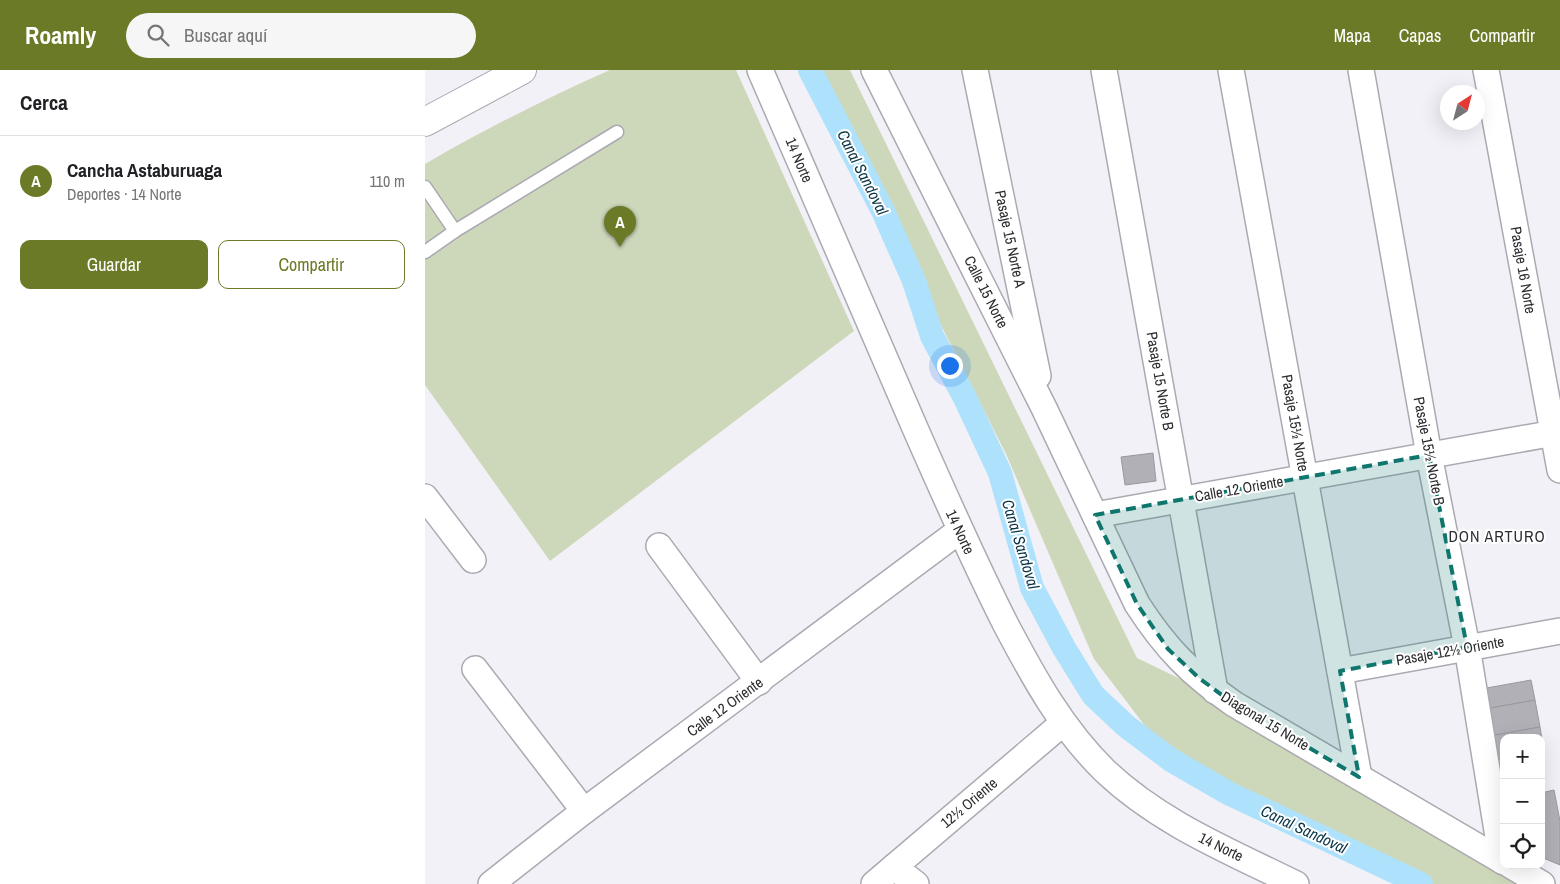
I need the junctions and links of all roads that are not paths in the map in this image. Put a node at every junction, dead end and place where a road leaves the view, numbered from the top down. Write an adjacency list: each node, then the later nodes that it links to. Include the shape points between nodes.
1 (522, 70): 9 (main road)
2 (760, 70): 22 (street, 14 Norte)
3 (874, 70): 14 (street, Calle 15 Norte)
4 (975, 70): 14 (street, Pasaje 15 Norte A)
5 (1104, 70): 20 (street, Pasaje 15 Norte B)
6 (1231, 70): 18 (street, Pasaje 15½ Norte)
7 (1361, 70): 16 (street, Pasaje 15½ Norte B)
8 (1486, 70): 15 (street, Pasaje 16 Norte)
9 (425, 122)
10 (617, 132): 12 (lane)
11 (425, 187): 12 (lane)
12 (455, 231): 13 (lane)
13 (425, 252)
14 (1044, 408): 21 (street, Calle 15 Norte)
15 (1556, 432): 16 (street, Calle 12 Oriente); 17 (street, Pasaje 16 Norte)
16 (1429, 455): 18 (street, Calle 12 Oriente); 26 (street, Pasaje 15½ Norte B)
17 (1560, 470)
18 (1305, 477): 20 (street, Calle 12 Oriente); 28 (street, Pasaje 15½ Norte)
19 (425, 497): 24 (street)
20 (1181, 499): 21 (street, Calle 12 Oriente); 30 (street, Pasaje 15 Norte B)
21 (1095, 515): 30 (street, Diagonal 15 Norte, via 1137,604 1152,627 1183,664)
22 (959, 532): 29 (street, Calle 12 Oriente); 31 (street, 14 Norte, via 1016,643)
23 (659, 546): 29 (street)
24 (473, 560)
25 (1560, 631): 26 (street, Pasaje 12½ Oriente)
26 (1467, 647): 28 (street, Pasaje 12½ Oriente); 34 (street, Pasaje 15½ Norte B)
27 (475, 669): 33 (street)
28 (1340, 671): 32 (street, Pasaje 15½ Norte)
29 (759, 682): 33 (street, Calle 12 Oriente)
30 (1215, 691): 32 (street, Diagonal 15 Norte)
31 (1063, 723): 36 (street, 12½ Oriente); 38 (street, 14 Norte, via 1106,771 1150,807)
32 (1359, 777): 35 (street, Diagonal 15 Norte)
33 (584, 811): 39 (street, Calle 12 Oriente)
34 (1500, 835)
35 (1500, 860)
36 (894, 867): 40 (street, 12½ Oriente); 41 (street)
37 (1516, 869): 43 (street, Diagonal 15 Norte)
38 (1252, 875): 42 (street, 14 Norte)
39 (491, 884)
40 (874, 884)
41 (916, 884)
42 (1296, 884)
43 (1542, 884)

